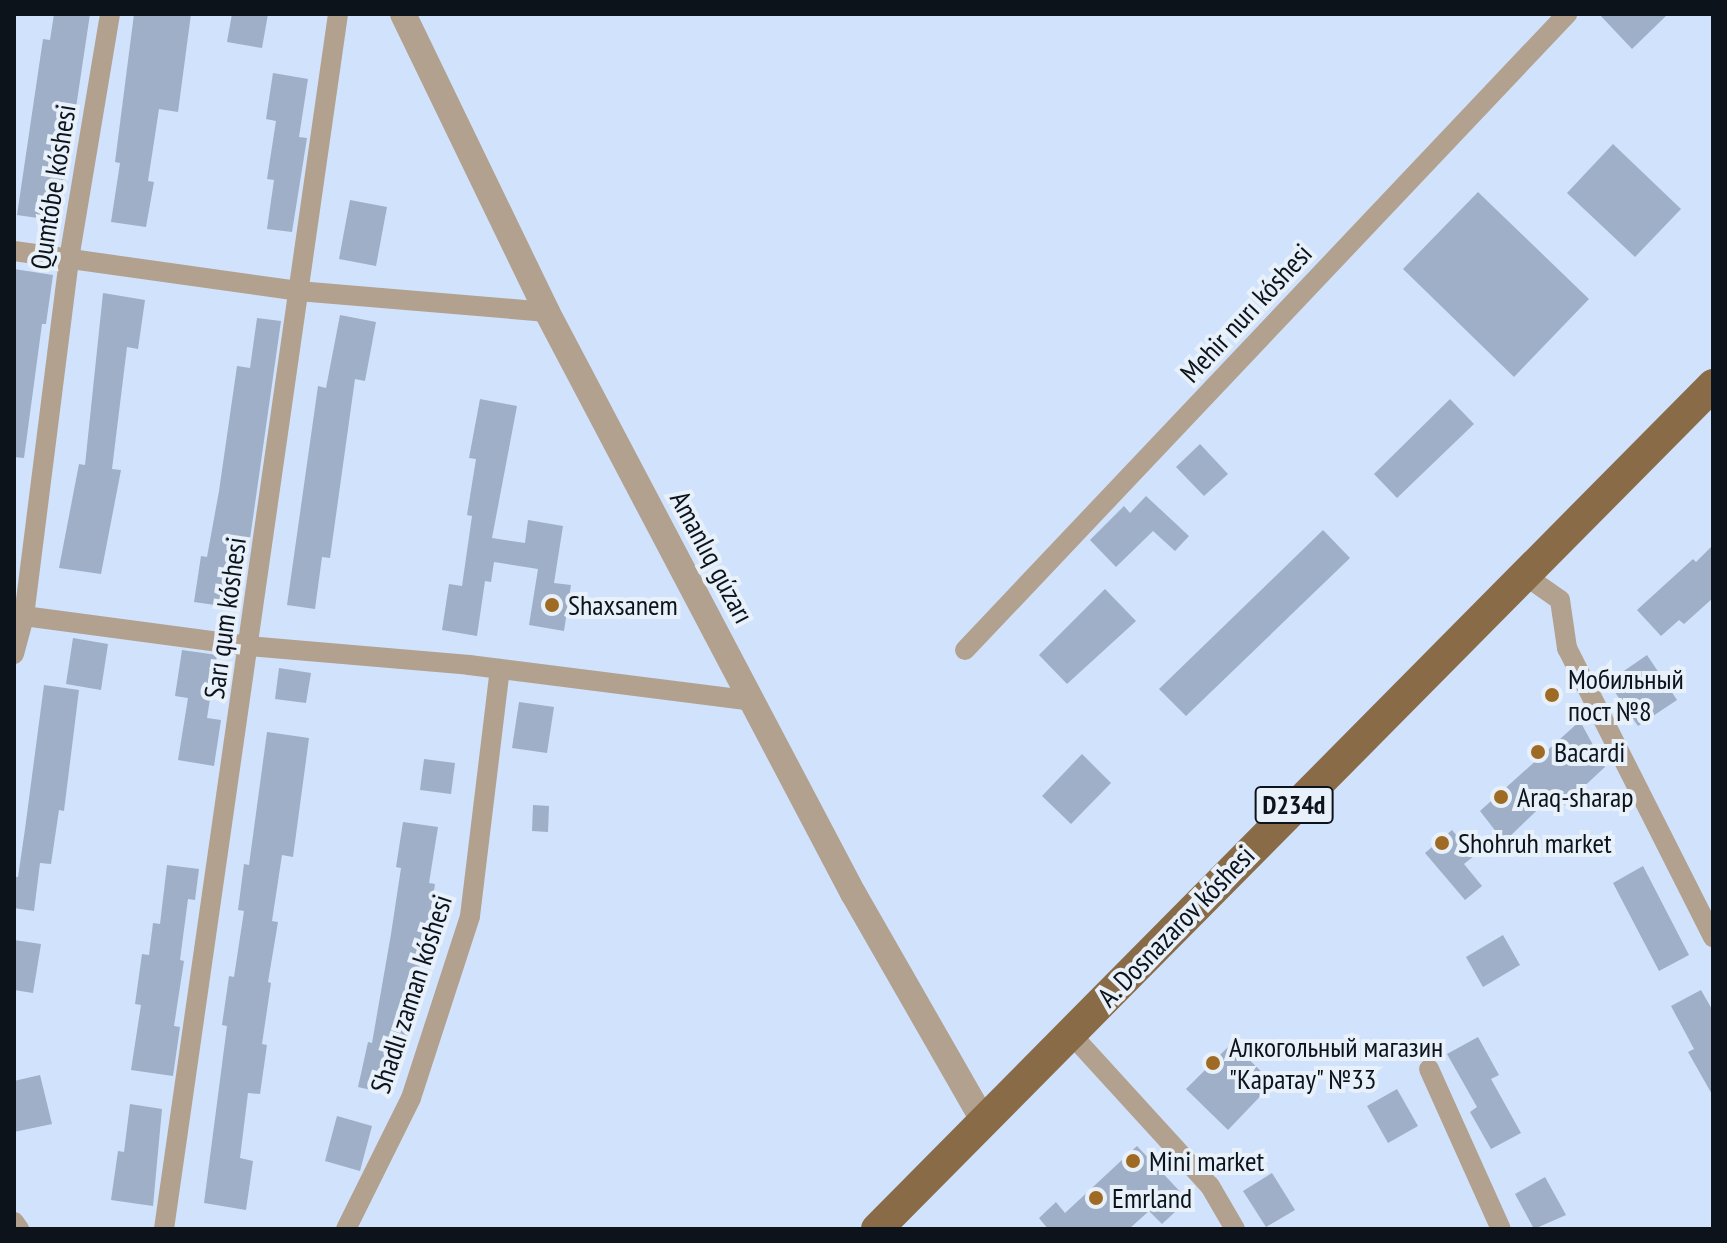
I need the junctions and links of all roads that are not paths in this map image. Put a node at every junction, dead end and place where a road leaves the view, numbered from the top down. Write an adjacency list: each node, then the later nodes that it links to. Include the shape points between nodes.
1 (110, 14): 6 (street, Qumtóbe kóshesi)
2 (338, 14): 7 (street, Sarı qum kóshesi)
3 (403, 14): 8 (street, Amanlıq gúzarı)
4 (1567, 14): 13 (street, Mehir nurı kóshesi)
5 (14, 251): 6 (street)
6 (69, 259): 7 (street); 11 (street, Qumtóbe kóshesi)
7 (298, 291): 8 (street); 12 (street, Sarı qum kóshesi)
8 (547, 312): 16 (street, Amanlıq gúzarı)
9 (1713, 385): 10 (main road, A. Dosnazarov kóshesi / D234d)
10 (1523, 574): 17 (street, via 1560,600 1567,648); 18 (main road, A. Dosnazarov kóshesi / D234d)
11 (24, 616): 12 (street); 14 (street, Qumtóbe kóshesi)
12 (249, 646): 15 (street); 23 (street, Sarı qum kóshesi)
13 (965, 650)
14 (14, 654)
15 (500, 669): 16 (street); 24 (street, Shadlı zaman kóshesi, via 470,916 411,1098)
16 (752, 701): 20 (street, Amanlıq gúzarı, via 853,893)
17 (1713, 937)
18 (1071, 1034): 20 (main road, A. Dosnazarov kóshesi / D234d); 26 (street, via 1210,1186)
19 (1429, 1069): 27 (street)
20 (983, 1120): 25 (main road, A. Dosnazarov kóshesi / D234d)
21 (14, 1222): 22 (street)
22 (19, 1229)
23 (164, 1229)
24 (346, 1229)
25 (877, 1229)
26 (1235, 1229)
27 (1501, 1229)

